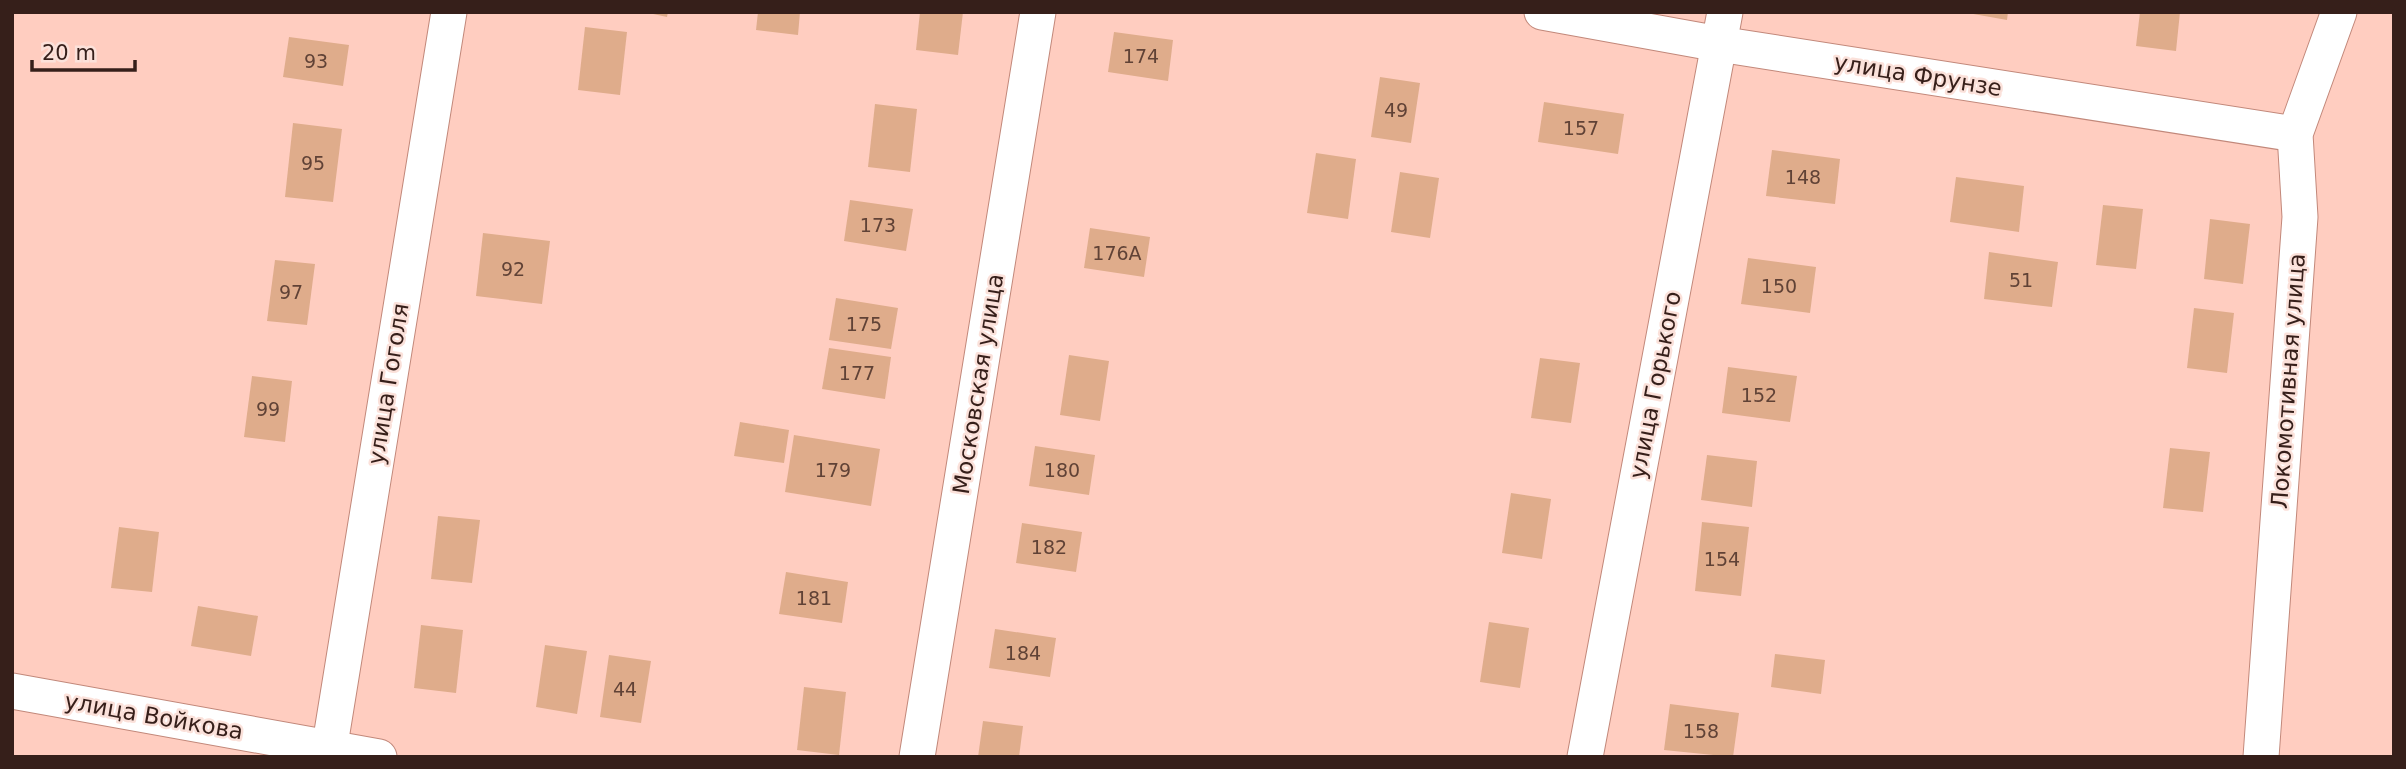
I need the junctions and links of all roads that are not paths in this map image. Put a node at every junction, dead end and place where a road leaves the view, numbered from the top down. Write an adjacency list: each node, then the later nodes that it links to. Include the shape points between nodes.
1 (449, 12): 8 (street, улица Гоголя)
2 (1038, 12): 10 (street, Московская улица)
3 (1542, 12): 5 (street, улица Фрунзе)
4 (2339, 12): 6 (street, Локомотивная улица)
5 (1722, 28): 6 (street, улица Фрунзе); 11 (street, улица Горького)
6 (2295, 134): 12 (street, Локомотивная улица, via 2300,217)
7 (12, 691): 8 (street, улица Войкова)
8 (328, 752): 9 (street, улица Войкова)
9 (379, 757)
10 (917, 757)
11 (1585, 757)
12 (2261, 757)

